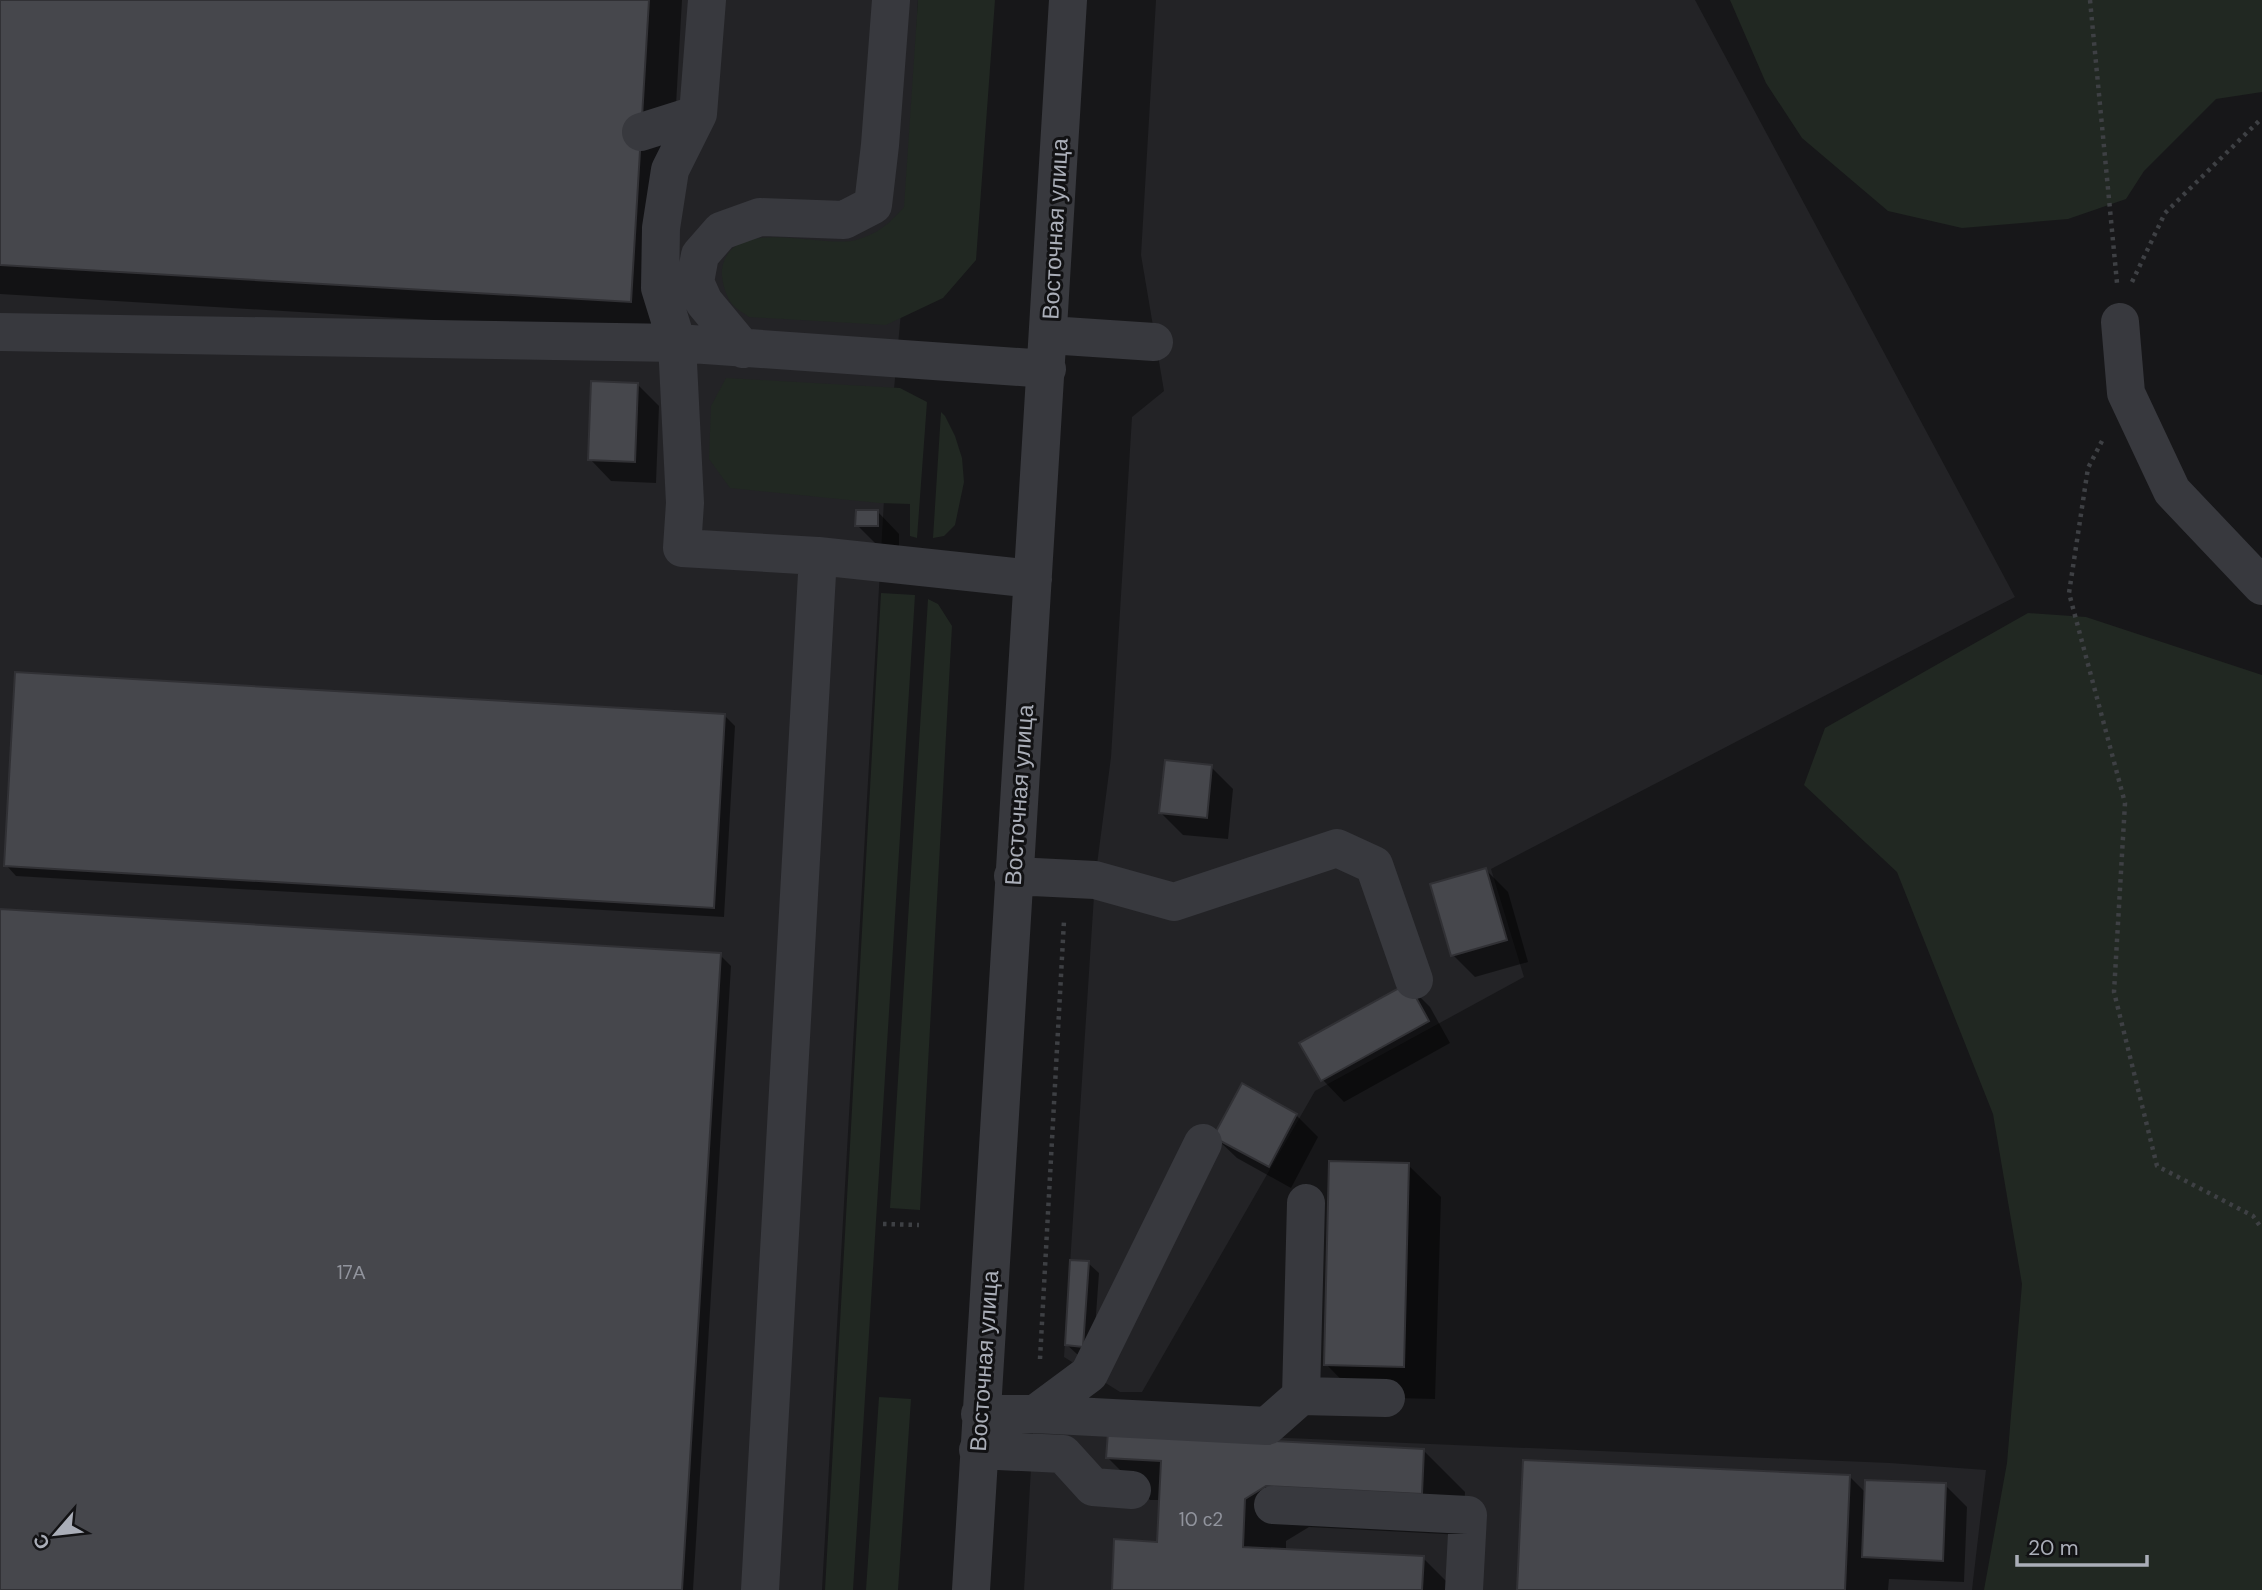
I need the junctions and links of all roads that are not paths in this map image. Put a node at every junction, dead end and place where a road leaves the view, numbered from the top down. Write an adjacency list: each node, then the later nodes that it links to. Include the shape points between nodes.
1 (707, 0): 4 (street)
2 (891, 0): 10 (street, via 873,205 844,220 760,217 721,230 700,255 695,282 704,302)
3 (1069, 0): 11 (street, Восточная улица)
4 (698, 114): 5 (street); 9 (street, via 670,170 661,228 660,288)
5 (641, 132)
6 (2120, 322): 14 (street, via 2126,393 2172,491)
7 (0, 332): 9 (street)
8 (1154, 342): 11 (street)
9 (677, 343): 10 (street); 12 (street, via 685,503 682,548)
10 (743, 349): 11 (street)
11 (1048, 352): 13 (street, Восточная улица)
12 (818, 556): 13 (street); 25 (street)
13 (1033, 579): 15 (street, Восточная улица)
14 (2262, 586)
15 (1013, 876): 16 (street, via 1096,880 1174,902 1337,848 1374,865); 22 (street, Восточная улица)
16 (1414, 980)
17 (1203, 1143): 21 (street, via 1089,1374)
18 (1306, 1203): 19 (street)
19 (1301, 1396): 20 (street); 21 (street, via 1267,1426)
20 (1386, 1398)
21 (1036, 1413): 22 (street)
22 (979, 1432): 23 (street, via 1063,1454 1093,1488); 26 (street, Восточная улица)
23 (1132, 1490)
24 (1273, 1505): 27 (street, via 1468,1515)
25 (760, 1590)
26 (971, 1590)
27 (1464, 1590)

